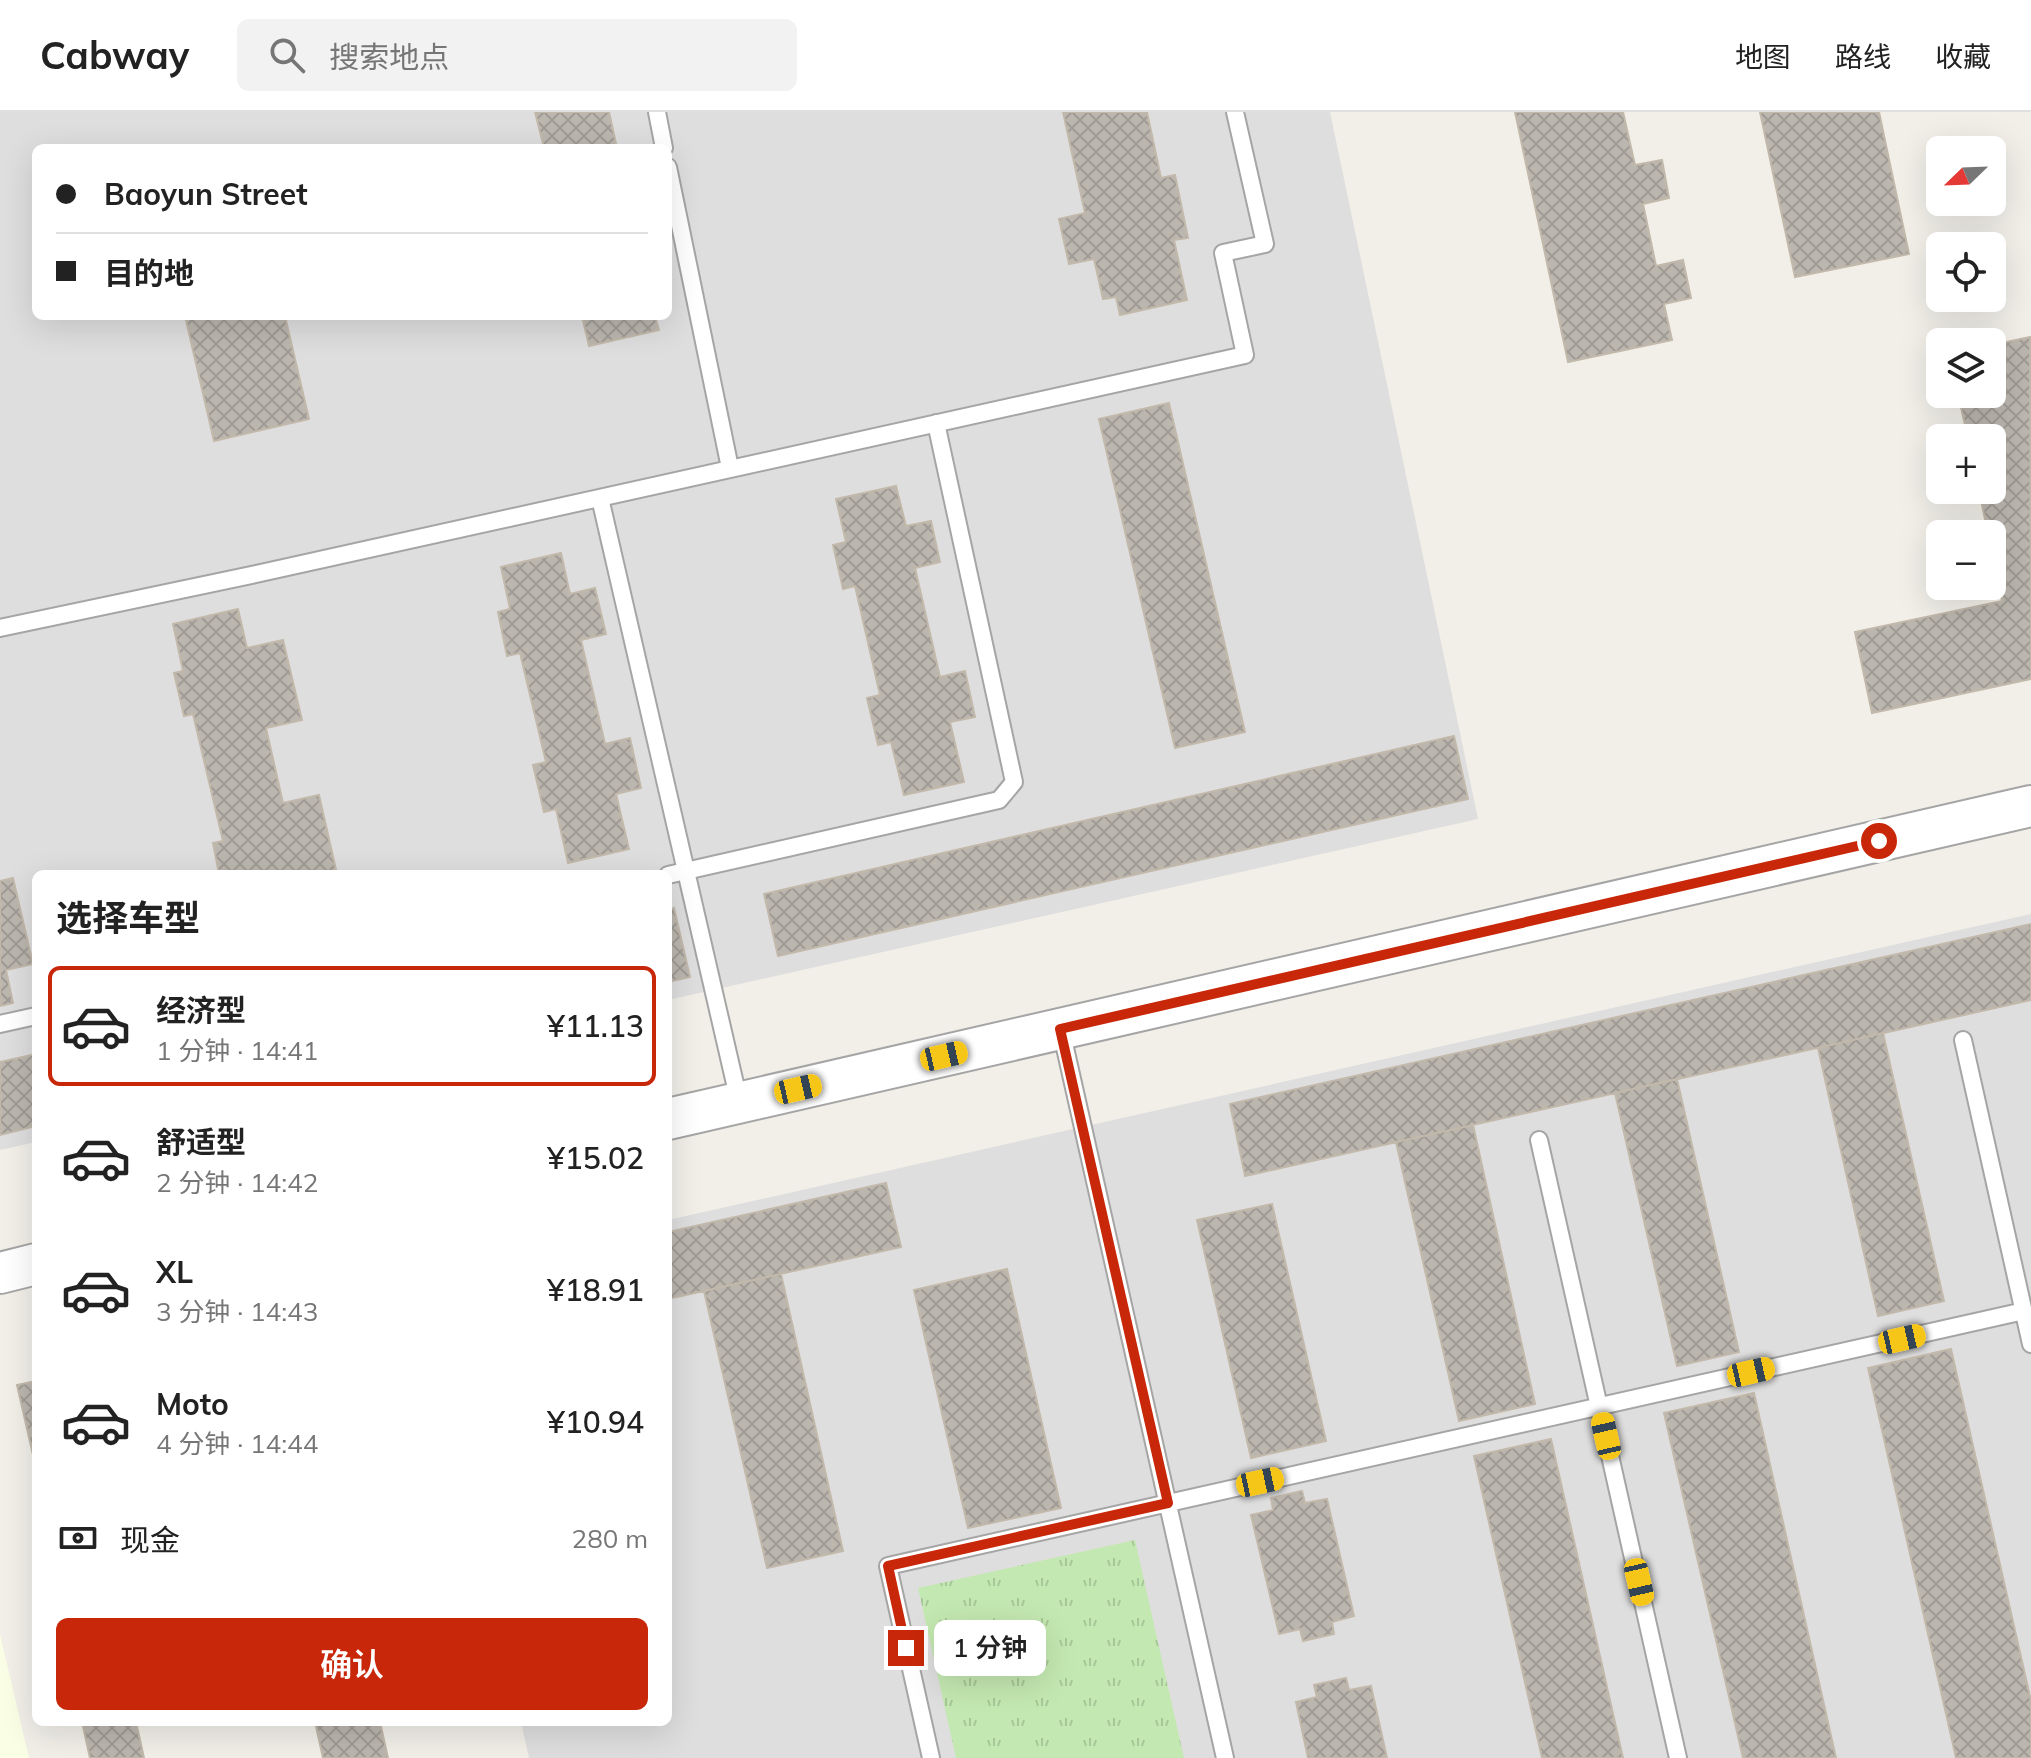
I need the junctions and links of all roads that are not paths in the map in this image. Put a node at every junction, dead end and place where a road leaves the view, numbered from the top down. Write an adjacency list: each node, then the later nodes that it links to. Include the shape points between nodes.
1 (657, 112): 3 (lane)
2 (1235, 112): 5 (lane, via 1265,244 1223,253 1245,355)
3 (663, 144)
4 (672, 186): 6 (lane)
5 (936, 423): 6 (lane); 10 (lane, via 1014,782 999,800)
6 (730, 468): 7 (lane)
7 (600, 498): 8 (lane); 10 (lane)
8 (0, 628)
9 (2031, 806): 14 (street)
10 (687, 871): 11 (lane); 16 (lane)
11 (672, 874)
12 (32, 1017): 13 (lane)
13 (0, 1024)
14 (1060, 1029): 16 (street); 24 (lane)
15 (1963, 1040): 21 (lane)
16 (740, 1103): 17 (street)
17 (672, 1118)
18 (1539, 1140): 23 (lane)
19 (32, 1265): 20 (street)
20 (0, 1273)
21 (2024, 1311): 22 (lane); 23 (lane)
22 (2031, 1344)
23 (1599, 1406): 24 (lane); 27 (lane)
24 (1168, 1503): 25 (lane, via 888,1566); 26 (lane)
25 (931, 1758)
26 (1225, 1758)
27 (1678, 1758)

